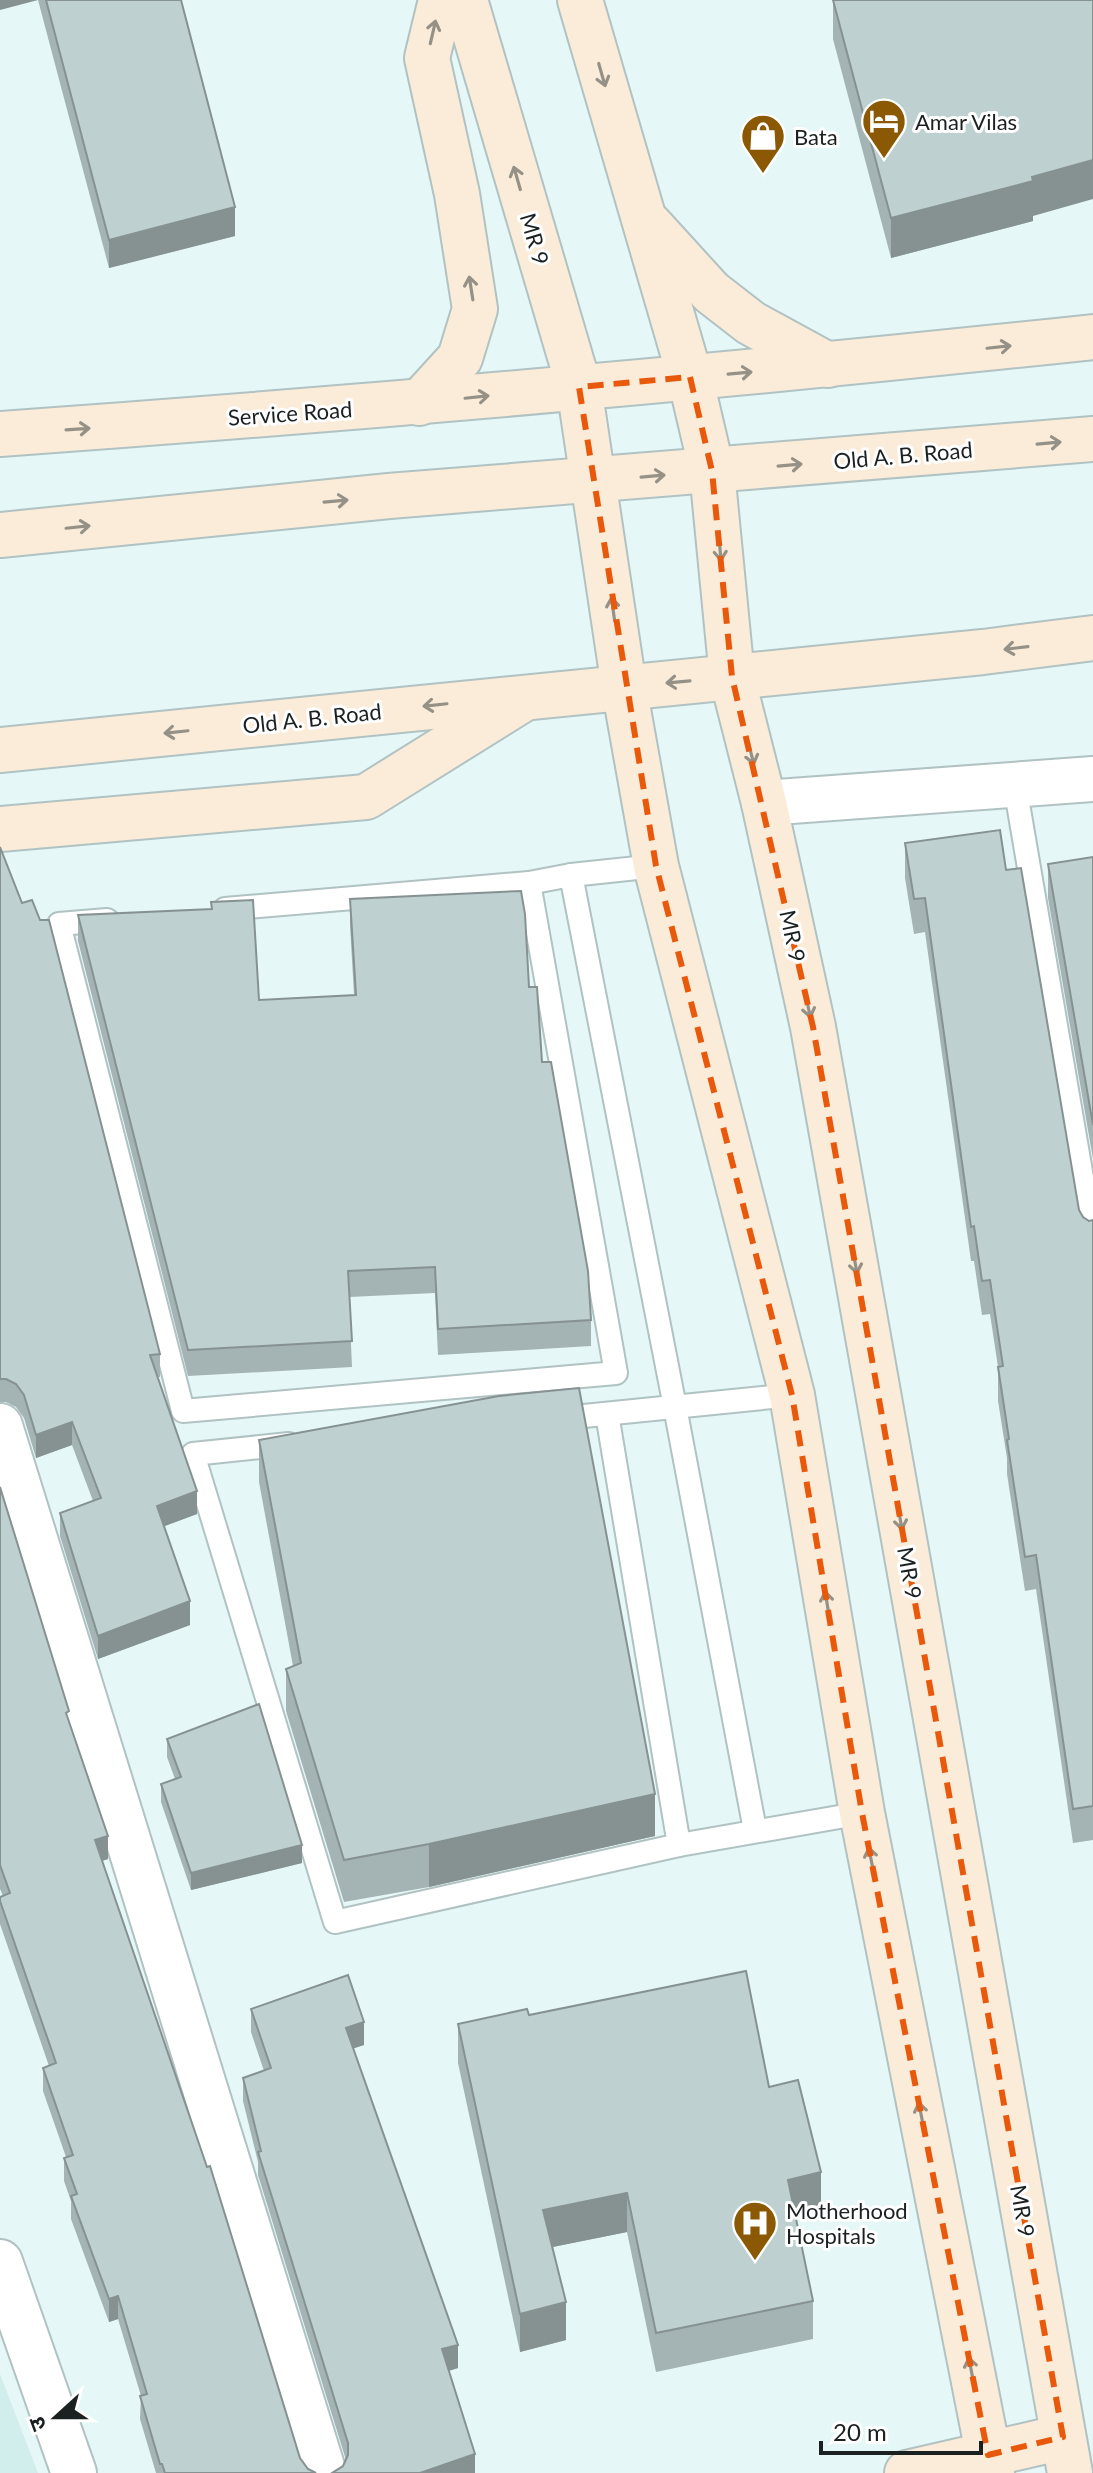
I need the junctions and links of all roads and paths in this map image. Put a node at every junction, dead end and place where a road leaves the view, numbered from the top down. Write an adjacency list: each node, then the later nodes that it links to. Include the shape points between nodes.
1 (441, 0): 9 (street, one-way to 1, via 460,358 475,309 427,58)
2 (465, 0): 8 (street, MR 9, one-way to 2)
3 (580, 0): 4 (street, one-way to 4)
4 (643, 217): 6 (street, via 711,292 751,323); 7 (street)
5 (1093, 337): 6 (street, Service Road, one-way to 5)
6 (828, 365): 7 (street, Service Road, one-way to 6)
7 (690, 377): 8 (street, Service Road); 12 (street)
8 (579, 387): 9 (street, Service Road, one-way to 8); 13 (street, MR 9)
9 (419, 403): 10 (street, Service Road, one-way to 9)
10 (0, 434)
11 (1093, 439): 12 (street, Old A. B. Road, one-way to 11)
12 (712, 471): 13 (street, Old A. B. Road, one-way to 12); 16 (street, MR 9, one-way to 16)
13 (594, 481): 14 (street, one-way to 13); 17 (street, MR 9, one-way to 13)
14 (0, 535)
15 (1093, 638): 16 (street, one-way to 16)
16 (732, 677): 17 (street, Old A. B. Road, one-way to 17); 22 (street, MR 9, one-way to 22)
17 (624, 687): 18 (street, Old A. B. Road); 24 (street)
18 (528, 696): 19 (street, Old A. B. Road, one-way to 19); 23 (street, via 366,797)
19 (0, 750)
20 (1093, 779): 21 (street)
21 (1015, 786): 22 (street); 29 (lane)
22 (764, 803): 40 (street, MR 9, one-way to 40, via 813,1027)
23 (0, 829)
24 (656, 866): 25 (lane); 30 (street)
25 (571, 875): 26 (lane); 31 (lane)
26 (529, 883): 27 (lane); 28 (lane, via 616,1373 183,1411 59,924)
27 (200, 912)
28 (121, 918)
29 (1093, 1242)
30 (792, 1395): 31 (lane); 36 (street, one-way to 30)
31 (675, 1407): 32 (lane); 37 (lane)
32 (607, 1414): 33 (lane); 38 (lane)
33 (527, 1422)
34 (0, 1426): 43 (street)
35 (305, 1443): 38 (lane, via 193,1454 335,1922)
36 (862, 1813): 37 (lane); 41 (street, one-way to 36)
37 (755, 1830): 38 (lane)
38 (679, 1845)
39 (0, 2262): 42 (street)
40 (1066, 2455): 41 (street)
41 (990, 2464): 44 (street)
42 (74, 2473)
43 (324, 2473)
44 (907, 2473)

